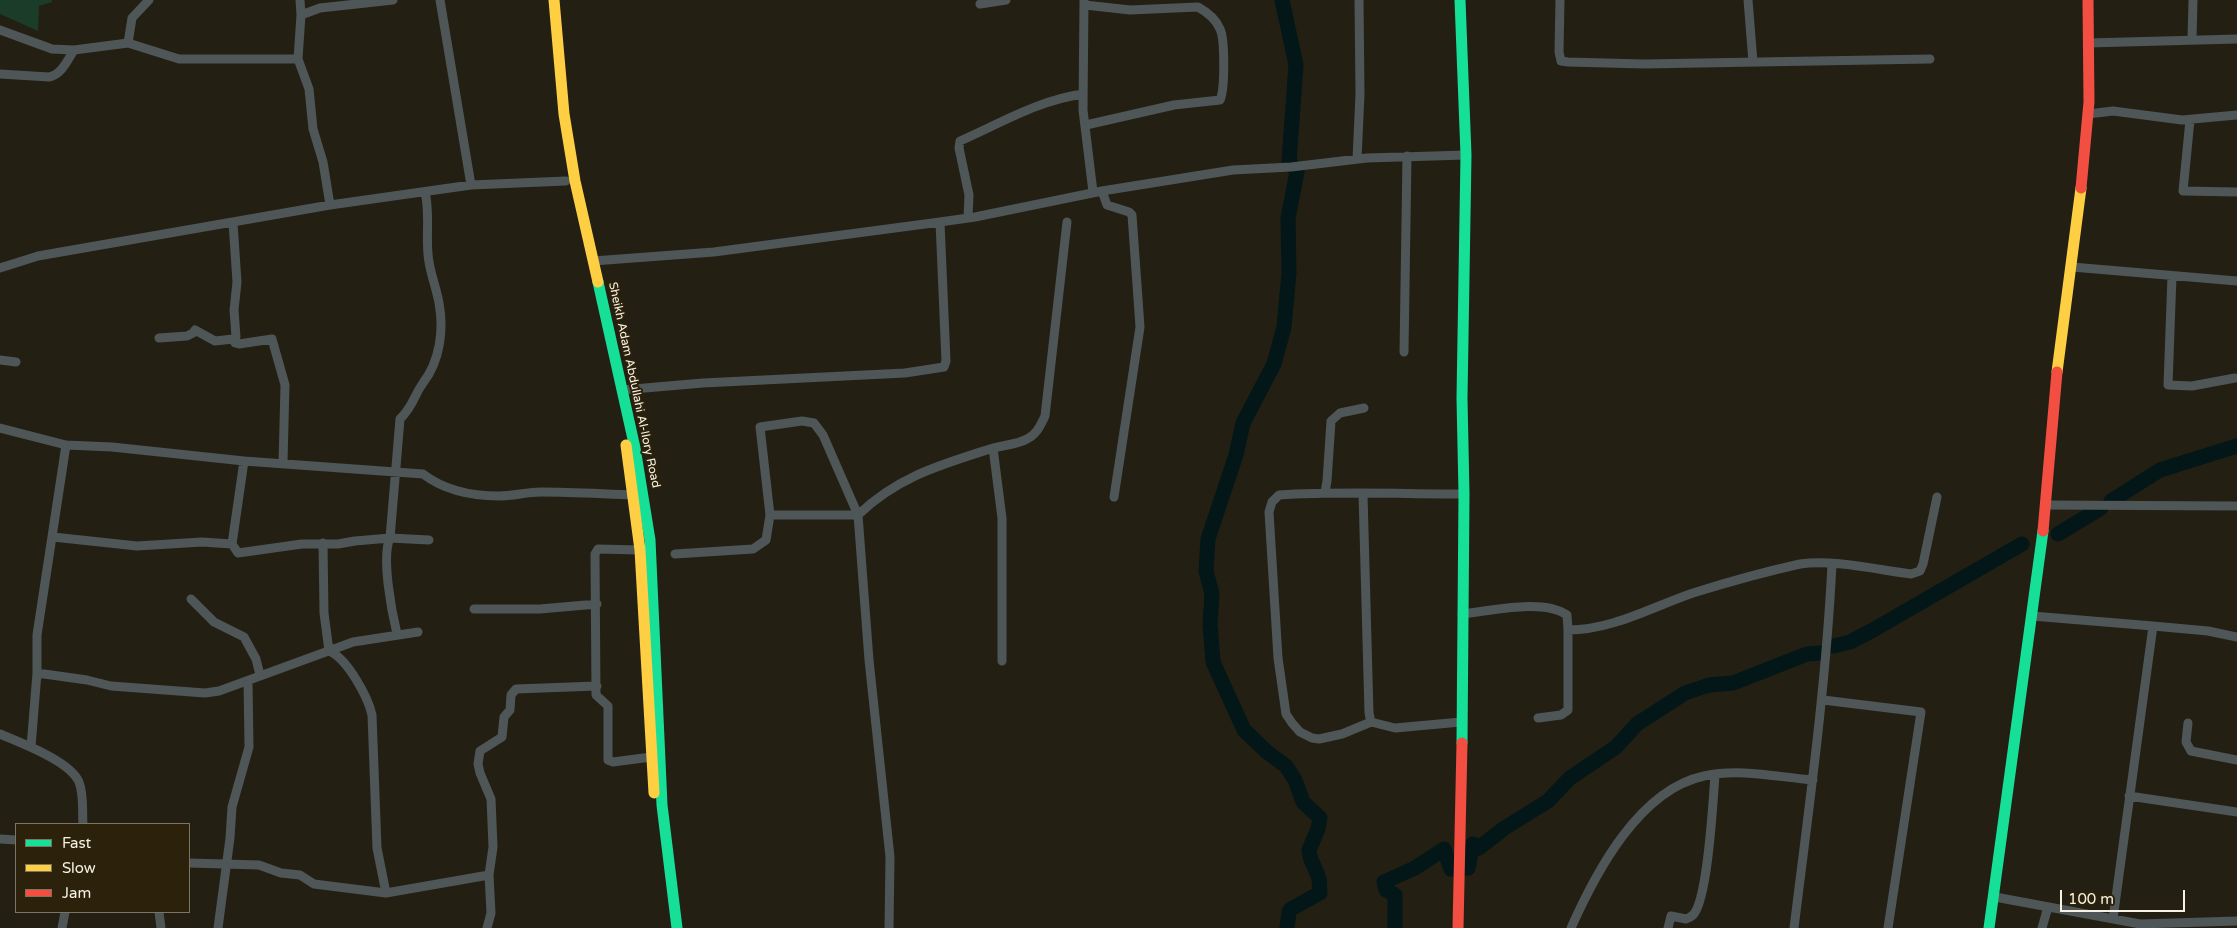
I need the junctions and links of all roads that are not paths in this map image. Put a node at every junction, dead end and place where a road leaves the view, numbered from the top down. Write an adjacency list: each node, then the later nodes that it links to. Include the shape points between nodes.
1 (149, 0): 21 (street, via 132,18)
2 (300, 0): 17 (street)
3 (393, 0): 17 (street, via 320,8)
4 (440, 0): 37 (street)
5 (545, 0): 36 (street, Sheikh Adam Abdullahi Al-Ilory Road)
6 (554, 0): 46 (street, Sheikh Adam Abdullahi Al-Ilory Road, via 564,114)
7 (1006, 0): 15 (street)
8 (1359, 0): 35 (street)
9 (1460, 0): 33 (street)
10 (1560, 0): 26 (street, via 1561,60 1644,64)
11 (1748, 0): 26 (street)
12 (2088, 0): 22 (street)
13 (2193, 0): 20 (street)
14 (1085, 2): 16 (street, via 1130,10); 28 (street)
15 (980, 4)
16 (1167, 4): 32 (street, via 1198,7 1221,30 1220,100 1174,105)
17 (302, 15): 24 (street)
18 (0, 30): 23 (street, via 52,49)
19 (2237, 39): 20 (street)
20 (2192, 40): 22 (street)
21 (128, 43): 23 (street); 24 (street, via 179,59)
22 (2088, 43): 29 (street)
23 (74, 50): 27 (street, via 55,76)
24 (298, 59): 41 (street, via 309,89 313,129 323,162)
25 (1930, 59): 26 (street)
26 (1753, 62)
27 (0, 74)
28 (1083, 94): 32 (street); 42 (street, via 1040,104 960,141)
29 (2088, 114): 31 (street, via 2113,111); 47 (street)
30 (2237, 115): 31 (street)
31 (2190, 120): 40 (street, via 2183,190)
32 (1086, 125): 38 (street)
33 (1466, 154): 34 (street); 67 (street, via 1462,398)
34 (1407, 156): 35 (street); 53 (street)
35 (1357, 159): 38 (street, via 1233,170)
36 (566, 181): 37 (street); 68 (street, Sheikh Adam Abdullahi Al-Ilory Road, via 615,392)
37 (471, 185): 39 (street)
38 (1098, 191): 42 (street); 70 (street, via 1107,205 1132,216 1140,326)
39 (425, 192): 41 (street); 64 (street, via 430,273 439,302 440,339 432,370 411,409 400,418)
40 (2237, 192)
41 (330, 206): 45 (street)
42 (968, 218): 43 (street)
43 (940, 222): 46 (street, via 714,252); 57 (street, via 944,367 905,373)
44 (1068, 222): 61 (street, via 1045,416 1036,433 1025,440)
45 (234, 223): 48 (street, via 38,256); 52 (street, via 237,282 236,337)
46 (592, 261): 57 (street, Sheikh Adam Abdullahi Al-Ilory Road)
47 (2072, 267): 49 (street); 71 (street, via 2053,406)
48 (0, 268)
49 (2172, 276): 50 (street); 56 (street, via 2168,385 2192,386)
50 (2237, 281)
51 (159, 338): 52 (street, via 187,336 194,330 215,341)
52 (233, 339): 63 (street, via 239,344 272,339 275,344 285,385)
53 (1404, 352)
54 (0, 360): 55 (street)
55 (16, 362)
56 (2235, 378)
57 (622, 390): 130 (street, Sheikh Adam Abdullahi Al-Ilory Road, via 650,540 662,805)
58 (1364, 408): 65 (street, via 1340,412 1331,421)
59 (0, 428): 60 (street)
60 (66, 445): 62 (street); 75 (street)
61 (993, 448): 74 (street, via 908,478 878,497); 94 (street, via 1003,538)
62 (244, 461): 63 (street); 79 (street)
63 (283, 463): 64 (street)
64 (397, 471): 68 (street, via 423,474 434,483 477,494); 76 (street)
65 (1325, 492): 66 (street); 101 (street, via 1279,495 1269,512 1278,658 1286,714 1300,732 1319,739)
66 (1363, 494): 67 (street); 101 (street)
67 (1464, 494): 86 (street)
68 (634, 495): 80 (street, Sheikh Adam Abdullahi Al-Ilory Road)
69 (1938, 497): 82 (street, via 1920,571 1911,574)
70 (1114, 498)
71 (2047, 505): 72 (street); 87 (street)
72 (2237, 506)
73 (770, 515): 74 (street); 74 (street, via 760,427 802,421 814,423 823,435); 81 (street, via 766,540 753,549)
74 (858, 515): 131 (street, via 868,660 890,857)
75 (53, 537): 79 (street, via 137,546 202,542); 95 (street, via 37,635)
76 (390, 538): 77 (street); 78 (street); 91 (street, via 387,558)
77 (429, 540)
78 (324, 543): 79 (street, via 238,552); 93 (street, via 324,613)
79 (232, 544)
80 (640, 550): 84 (street, via 598,549 595,554); 106 (street, Sheikh Adam Abdullahi Al-Ilory Road)
81 (675, 554)
82 (1832, 564): 89 (street, via 1814,562 1766,572 1693,593 1592,629); 99 (street)
83 (190, 599): 96 (street, via 214,622 244,637 256,659)
84 (597, 604): 85 (street, via 540,609); 98 (street)
85 (474, 609)
86 (1462, 614): 89 (street, via 1528,607 1551,608 1567,615); 102 (street)
87 (2032, 616): 88 (street); 119 (street)
88 (2153, 626): 92 (street); 110 (street)
89 (1568, 630): 100 (street, via 1568,710 1561,715)
90 (418, 632): 91 (street)
91 (397, 634): 93 (street, via 353,642)
92 (2237, 637)
93 (329, 651): 96 (street); 118 (street, via 338,655 368,698 372,715 377,848)
94 (1002, 661)
95 (37, 673): 97 (street, via 111,686 204,693); 105 (street)
96 (260, 675): 97 (street)
97 (248, 681): 116 (street, via 249,747 232,807)
98 (597, 686): 106 (street, via 596,696 608,706 608,760); 117 (street, via 516,689 512,692 502,737 480,752 478,764 491,799 493,847)
99 (1822, 700): 109 (street); 136 (street, via 1921,712)
100 (1538, 718)
101 (1371, 722): 102 (street, via 1395,728)
102 (1461, 722): 132 (street)
103 (2188, 722): 107 (street, via 2186,742 2191,751)
104 (0, 734): 105 (street)
105 (31, 747): 112 (street, via 72,770 82,795)
106 (651, 757): 129 (street, Sheikh Adam Abdullahi Al-Ilory Road)
107 (2237, 760)
108 (1716, 775): 109 (street, via 1766,773); 133 (street, via 1686,781 1658,798 1635,820 1585,897); 134 (street, via 1708,862 1698,907 1694,915 1686,919 1671,916)
109 (1813, 780): 135 (street)
110 (2129, 796): 111 (street); 123 (street)
111 (2237, 812)
112 (83, 823)
113 (0, 839): 114 (street)
114 (15, 840)
115 (190, 863): 116 (street)
116 (226, 863): 118 (street, via 300,875 314,884); 127 (street)
117 (489, 875): 118 (street); 128 (street)
118 (386, 893)
119 (1994, 897): 120 (street); 137 (street)
120 (2048, 907): 123 (street); 138 (street)
121 (66, 913): 125 (street)
122 (159, 913): 126 (street)
123 (2113, 919): 124 (street, via 2140,924)
124 (2237, 921)
125 (62, 928)
126 (161, 928)
127 (218, 928)
128 (487, 928)
129 (669, 928)
130 (677, 928)
131 (888, 928)
132 (1458, 928)
133 (1571, 928)
134 (1668, 928)
135 (1794, 928)
136 (1888, 928)
137 (1989, 928)
138 (2042, 928)

